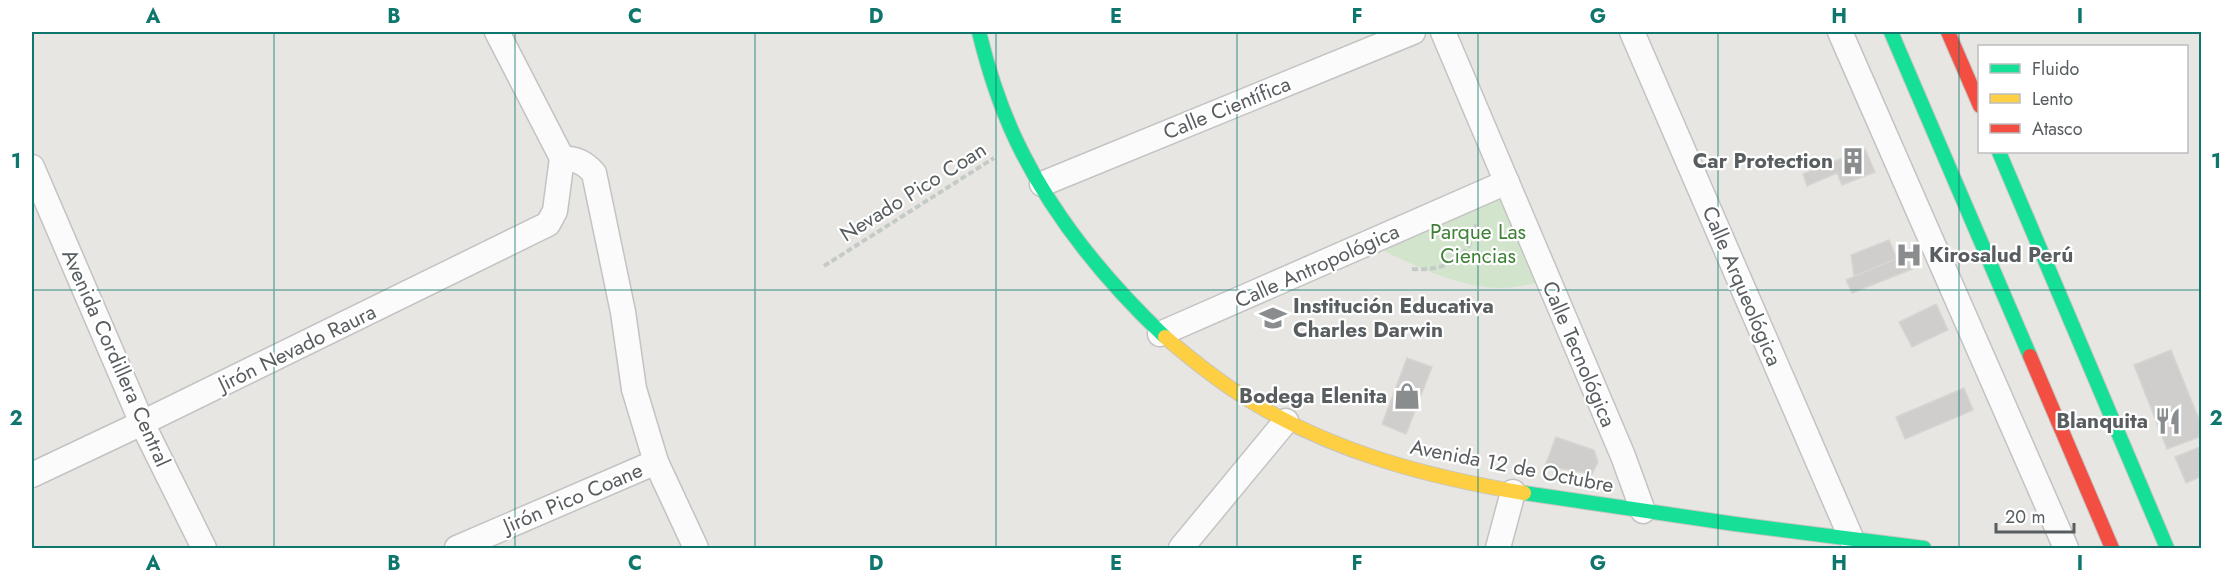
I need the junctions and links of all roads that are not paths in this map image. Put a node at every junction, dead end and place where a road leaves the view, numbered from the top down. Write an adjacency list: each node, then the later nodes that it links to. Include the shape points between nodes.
1 (497, 32): 11 (street)
2 (979, 32): 14 (street, Avenida 12 de Octubre, via 987,65 1018,143)
3 (1413, 32): 14 (street, Calle Científica)
4 (1443, 32): 13 (street, Calle Tecnológica)
5 (1632, 32): 22 (street, Calle Arqueológica)
6 (1840, 32): 29 (street)
7 (1891, 32): 30 (street)
8 (1948, 32): 9 (street)
9 (1978, 101)
10 (1999, 153): 31 (street)
11 (562, 158): 17 (street, Jirón Nevado Raura, via 555,211 548,224); 18 (street, via 575,159 594,173 623,312 634,389)
12 (32, 167): 17 (street, Avenida Cordillera Central)
13 (1507, 182): 15 (street, Calle Antropológica); 21 (street, Calle Tecnológica)
14 (1042, 184): 15 (street, Avenida 12 de Octubre, via 1081,246)
15 (1160, 334): 16 (street, Avenida 12 de Octubre, via 1229,388)
16 (1286, 421): 20 (street, Avenida 12 de Octubre, via 1391,464); 26 (street)
17 (142, 423): 19 (street, Jirón Nevado Raura); 23 (street, Avenida Cordillera Central)
18 (656, 462): 24 (street, Jirón Pico Coane); 25 (street)
19 (32, 475)
20 (1513, 492): 21 (street, Avenida 12 de Octubre); 27 (street)
21 (1643, 511): 22 (street, Avenida 12 de Octubre)
22 (1852, 540): 28 (street, Avenida 12 de Octubre)
23 (204, 549)
24 (457, 549)
25 (696, 549)
26 (1181, 549)
27 (1498, 549)
28 (1924, 549)
29 (2066, 549)
30 (2112, 549)
31 (2167, 549)

